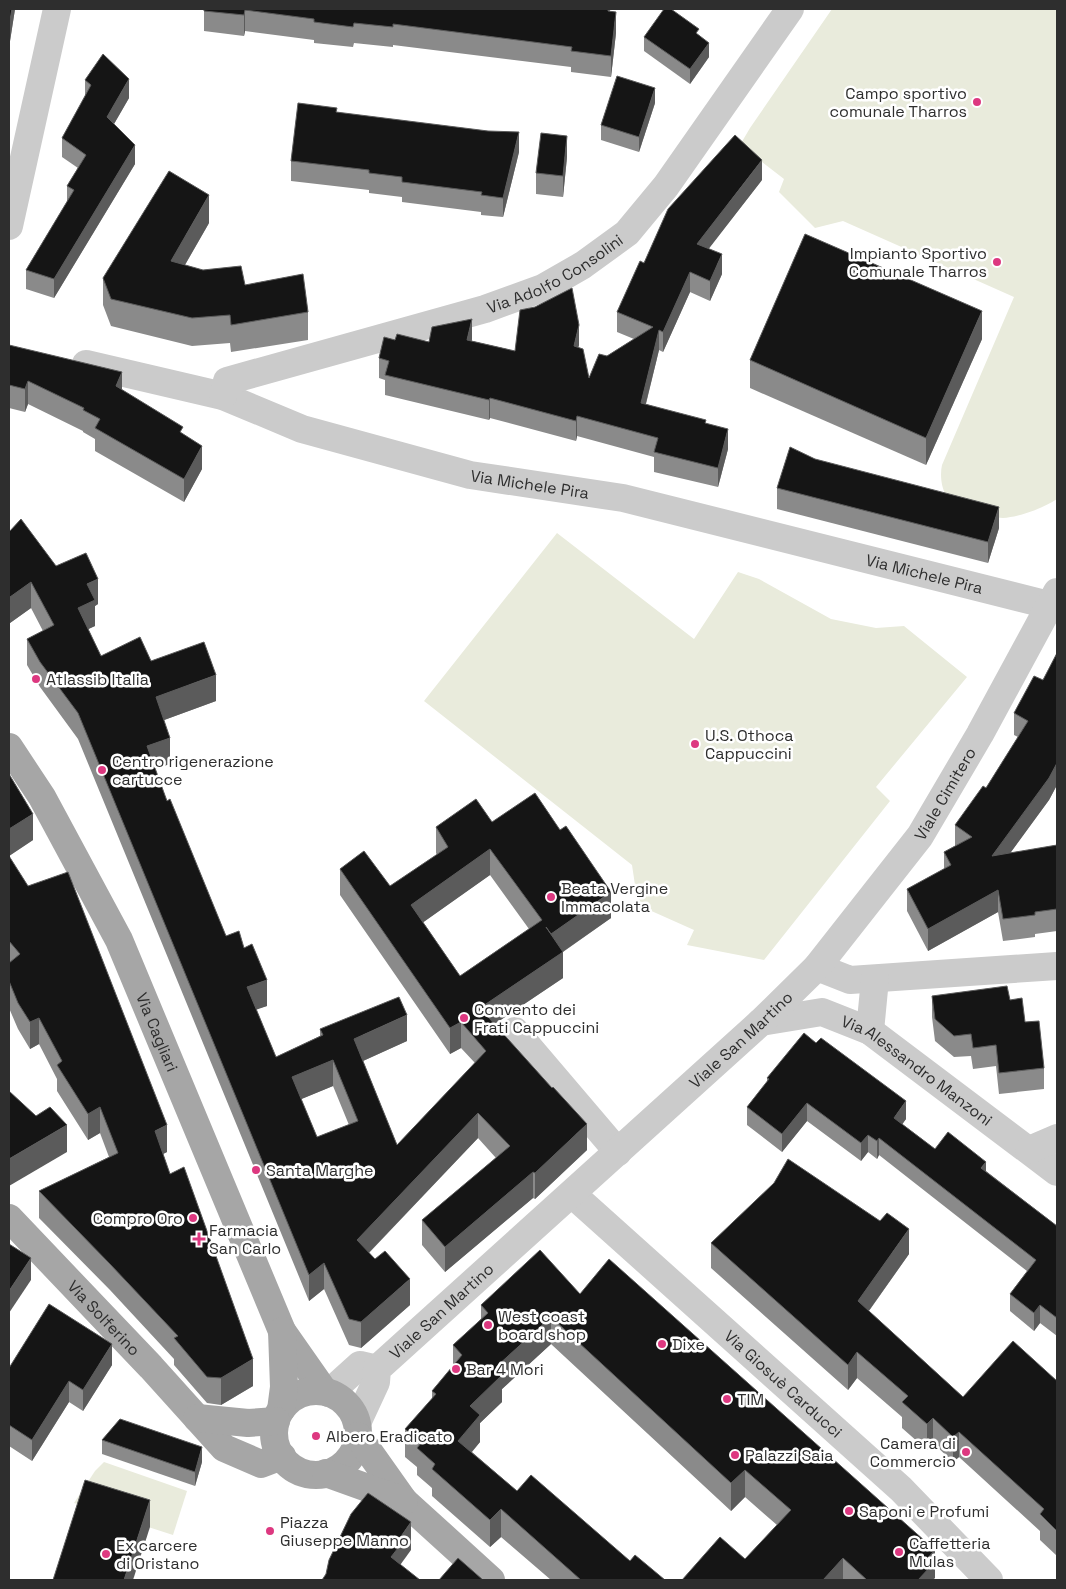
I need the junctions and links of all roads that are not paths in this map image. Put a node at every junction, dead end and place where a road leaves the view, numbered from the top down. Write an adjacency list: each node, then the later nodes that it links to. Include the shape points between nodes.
1 (57, 9): 3 (street)
2 (790, 9): 5 (street, Via Adolfo Consolini, via 666,186 627,233 583,265 543,288 485,309 227,382)
3 (9, 226)
4 (57, 358): 5 (street, Via Michele Pira)
5 (223, 396): 6 (street, Via Michele Pira, via 302,429 470,475 623,498)
6 (1055, 601): 9 (street, Viale Cimitero, via 920,836)
7 (9, 747): 20 (main road, Via Cagliari, via 42,796 118,940)
8 (1057, 966): 10 (street)
9 (817, 967): 10 (street, via 850,980); 11 (street, Viale San Martino)
10 (874, 979): 13 (street)
11 (761, 1022): 13 (street, Via Alessandro Manzoni, via 822,1012); 16 (street, Viale San Martino)
12 (515, 1031): 16 (street)
13 (870, 1031): 15 (street, Via Alessandro Manzoni)
14 (1057, 1138): 15 (street)
15 (1029, 1150): 17 (street, Via Alessandro Manzoni)
16 (618, 1152): 18 (street, Viale San Martino)
17 (1057, 1172)
18 (572, 1194): 21 (street, Viale San Martino); 30 (street, Via Giosuè Carducci, via 901,1489)
19 (9, 1218): 24 (main road, Via Solferino)
20 (282, 1331): 22 (main road, Via Cagliari); 23 (main road, Via Cagliari, via 284,1387)
21 (377, 1369): 22 (street, Viale San Martino, via 360,1365); 25 (street, Viale San Martino, via 376,1382)
22 (327, 1392): 23 (main road, via 300,1394 289,1401); 25 (main road, via 345,1402 353,1412)
23 (278, 1415): 24 (main road, via 248,1423); 26 (main road, via 274,1432)
24 (197, 1418): 26 (main road, Via Solferino, via 224,1448 261,1464)
25 (358, 1429): 27 (main road, via 355,1449 348,1460); 28 (main road)
26 (282, 1456): 27 (main road, via 298,1471)
27 (326, 1473): 28 (main road)
28 (404, 1501): 29 (main road)
29 (492, 1580)
30 (989, 1580)

